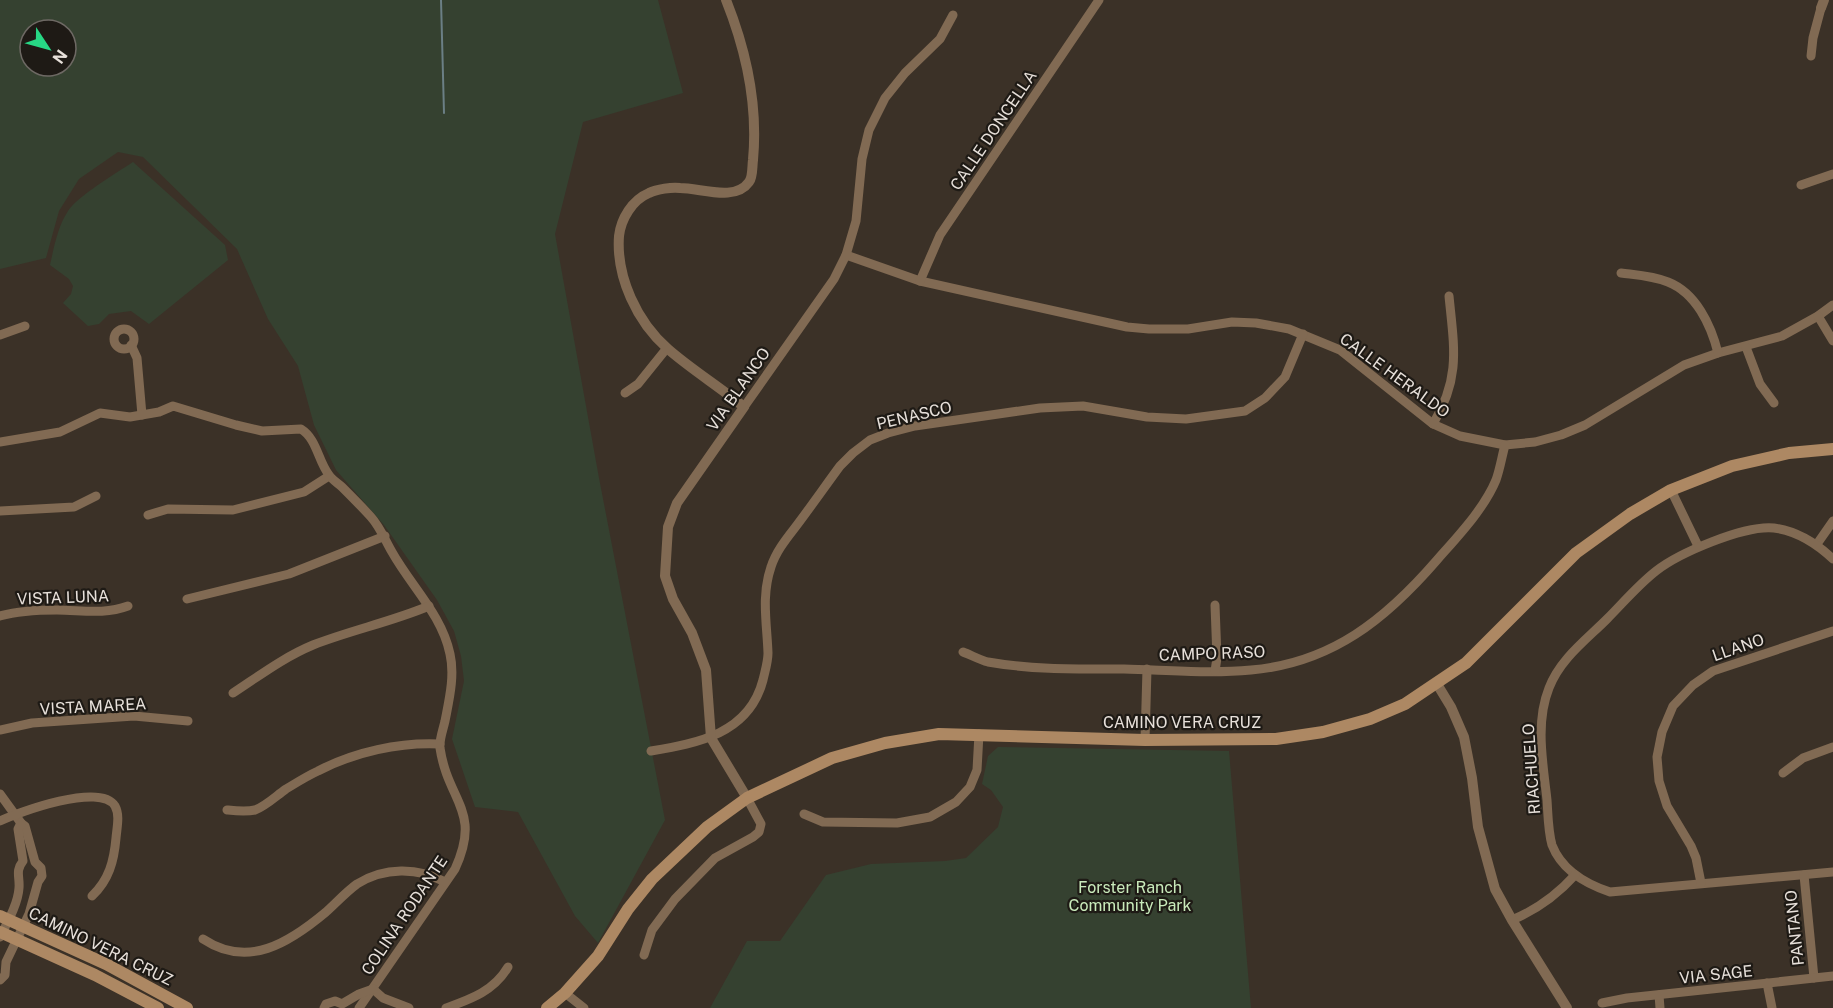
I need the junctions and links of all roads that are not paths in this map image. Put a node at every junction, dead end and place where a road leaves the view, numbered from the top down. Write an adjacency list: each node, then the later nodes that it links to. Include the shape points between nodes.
1 (726, 0): 20 (street, via 750,84 755,142 751,181 741,191 727,193 678,188 649,193 630,207 620,226 618,253 624,282 643,321)
2 (1099, 0): 10 (street, CALLE DONCELLA, via 940,235)
3 (1822, 4): 5 (street)
4 (953, 15): 8 (street, VIA BLANCO, via 940,39 885,98 870,130 862,159 856,221)
5 (1811, 56)
6 (1833, 174): 7 (street)
7 (1801, 185)
8 (846, 255): 10 (street, CALLE HERALDO); 24 (street, VIA BLANCO, via 834,279)
9 (1621, 273): 21 (street, via 1650,277 1683,290 1703,315)
10 (920, 281): 15 (street, CALLE HERALDO, via 1127,327 1188,329 1232,322 1256,323)
11 (1449, 296): 26 (street, via 1454,370)
12 (1833, 304): 13 (street, CALLE HERALDO)
13 (1818, 316): 17 (street); 19 (street, CALLE HERALDO, via 1782,336)
14 (25, 326): 16 (street)
15 (1303, 334): 26 (street, CALLE HERALDO, via 1340,350); 54 (street, PENASCO, via 1289,370 1276,389 1242,412 1186,419 1083,406 1040,408 915,426 870,440 840,466 776,554 767,579 764,606 768,657 761,686 742,717)
16 (0, 335)
17 (1833, 341)
18 (131, 345): 25 (street, via 137,358)
19 (1746, 346): 21 (street, CALLE HERALDO); 23 (street, via 1760,384)
20 (666, 348): 22 (street, via 638,384); 24 (street)
21 (1718, 353): 28 (street, CALLE HERALDO, via 1684,365 1561,435)
22 (625, 393)
23 (1774, 403)
24 (744, 407): 54 (street, VIA BLANCO, via 677,502 668,527 665,576 706,670)
25 (142, 415): 27 (street, via 100,413 60,432); 30 (street, COLINA RODANTE, via 173,406 262,431 301,429 311,438)
26 (1433, 424): 28 (street, CALLE HERALDO, via 1460,436)
27 (0, 442)
28 (1505, 445): 48 (street, CAMPO RASO, via 1496,480 1467,524 1415,585 1383,615 1357,635 1289,663)
29 (1833, 449): 31 (main road, CAMINO VERA CRUZ, via 1789,453 1732,466)
30 (329, 476): 34 (street, via 304,492 233,510 168,509); 36 (street, COLINA RODANTE, via 373,518)
31 (1671, 490): 38 (street); 49 (main road, CAMINO VERA CRUZ, via 1576,553 1498,633)
32 (96, 496): 33 (street, via 74,507)
33 (0, 511)
34 (148, 515)
35 (1833, 521): 37 (street)
36 (385, 536): 40 (street, via 289,574); 43 (street, COLINA RODANTE)
37 (1817, 544): 38 (street, RIACHUELO, via 1772,528); 39 (street, RIACHUELO)
38 (1698, 546): 70 (street, RIACHUELO, via 1656,571 1565,660 1550,685 1542,707 1541,744 1549,823 1552,845)
39 (1833, 559)
40 (187, 599)
41 (1215, 605): 48 (street)
42 (128, 606): 44 (street, VISTA LUNA, via 112,612 57,610)
43 (429, 606): 50 (street, via 313,645); 56 (street, COLINA RODANTE, via 445,636 453,667)
44 (0, 616)
45 (1833, 631): 73 (street, LLANO, via 1713,671 1673,706 1657,757 1659,781 1667,806 1696,858)
46 (963, 652): 47 (street, CAMPO RASO, via 986,662 1067,669)
47 (1147, 669): 48 (street, CAMPO RASO); 55 (street)
48 (1215, 671)
49 (1437, 684): 55 (main road, CAMINO VERA CRUZ, via 1370,719 1323,732 1276,739); 76 (street, via 1464,737 1484,854 1495,889)
50 (233, 693)
51 (188, 721): 52 (street, VISTA MAREA, via 134,716 32,723)
52 (0, 730)
53 (980, 734): 55 (main road, CAMINO VERA CRUZ); 61 (main road, CAMINO VERA CRUZ, via 939,734 885,743 832,758); 64 (street, via 977,770 970,786 956,802 930,817 897,823 823,822)
54 (711, 738): 58 (street, PENASCO); 61 (street, VIA BLANCO)
55 (1145, 740)
56 (440, 744): 62 (street, via 391,748 347,759 319,770 260,808 244,812); 72 (street, COLINA RODANTE, via 466,820 464,850)
57 (1833, 747): 59 (street, via 1803,758)
58 (651, 751)
59 (1783, 773)
60 (0, 794): 63 (street)
61 (747, 798): 81 (street, via 760,824 759,831 715,858 675,899 652,930); 88 (main road, CAMINO VERA CRUZ, via 706,827 652,879 598,956)
62 (227, 810)
63 (15, 814): 65 (street); 66 (street); 74 (street, via 55,802 95,797 114,805 118,815 114,858 103,884)
64 (804, 814)
65 (0, 821)
66 (21, 823): 67 (street, via 18,829); 68 (street)
67 (23, 861): 68 (street); 75 (street, via 17,875 20,888)
68 (34, 862): 77 (street, via 41,868 42,876)
69 (1833, 872): 71 (street, RIACHUELO)
70 (1575, 875): 73 (street, RIACHUELO, via 1610,892); 76 (street, via 1558,893)
71 (1804, 875): 73 (street, RIACHUELO); 84 (street, PANTANO)
72 (445, 882): 79 (street, via 411,872 390,872 370,878 287,939 261,952 235,953 216,948); 87 (street, COLINA RODANTE)
73 (1701, 883)
74 (92, 896)
75 (4, 918): 77 (main road, CAMINO VERA CRUZ); 78 (street)
76 (1512, 920): 100 (street)
77 (24, 925): 80 (street); 93 (main road, CAMINO VERA CRUZ)
78 (1, 934): 80 (main road, CAMINO VERA CRUZ)
79 (203, 939)
80 (17, 940): 85 (street); 92 (main road, CAMINO VERA CRUZ)
81 (644, 955)
82 (508, 967): 97 (street, via 500,981 470,1000)
83 (1833, 976): 84 (street, VIA SAGE)
84 (1814, 978): 86 (street, VIA SAGE)
85 (0, 980)
86 (1767, 983): 89 (street, VIA SAGE); 102 (street)
87 (373, 989): 91 (street, COLINA RODANTE); 95 (street, COLINA RODANTE); 96 (street, via 383,998)
88 (565, 993): 98 (main road, CAMINO VERA CRUZ); 99 (street)
89 (1659, 995): 90 (street, VIA SAGE); 101 (street)
90 (1602, 1003)
91 (343, 1006): 94 (street, COLINA RODANTE, via 334,1001)
92 (158, 1008)
93 (187, 1008)
94 (324, 1008)
95 (359, 1008)
96 (409, 1008)
97 (446, 1008)
98 (547, 1008)
99 (584, 1008)
100 (1567, 1008)
101 (1660, 1008)
102 (1772, 1008)

